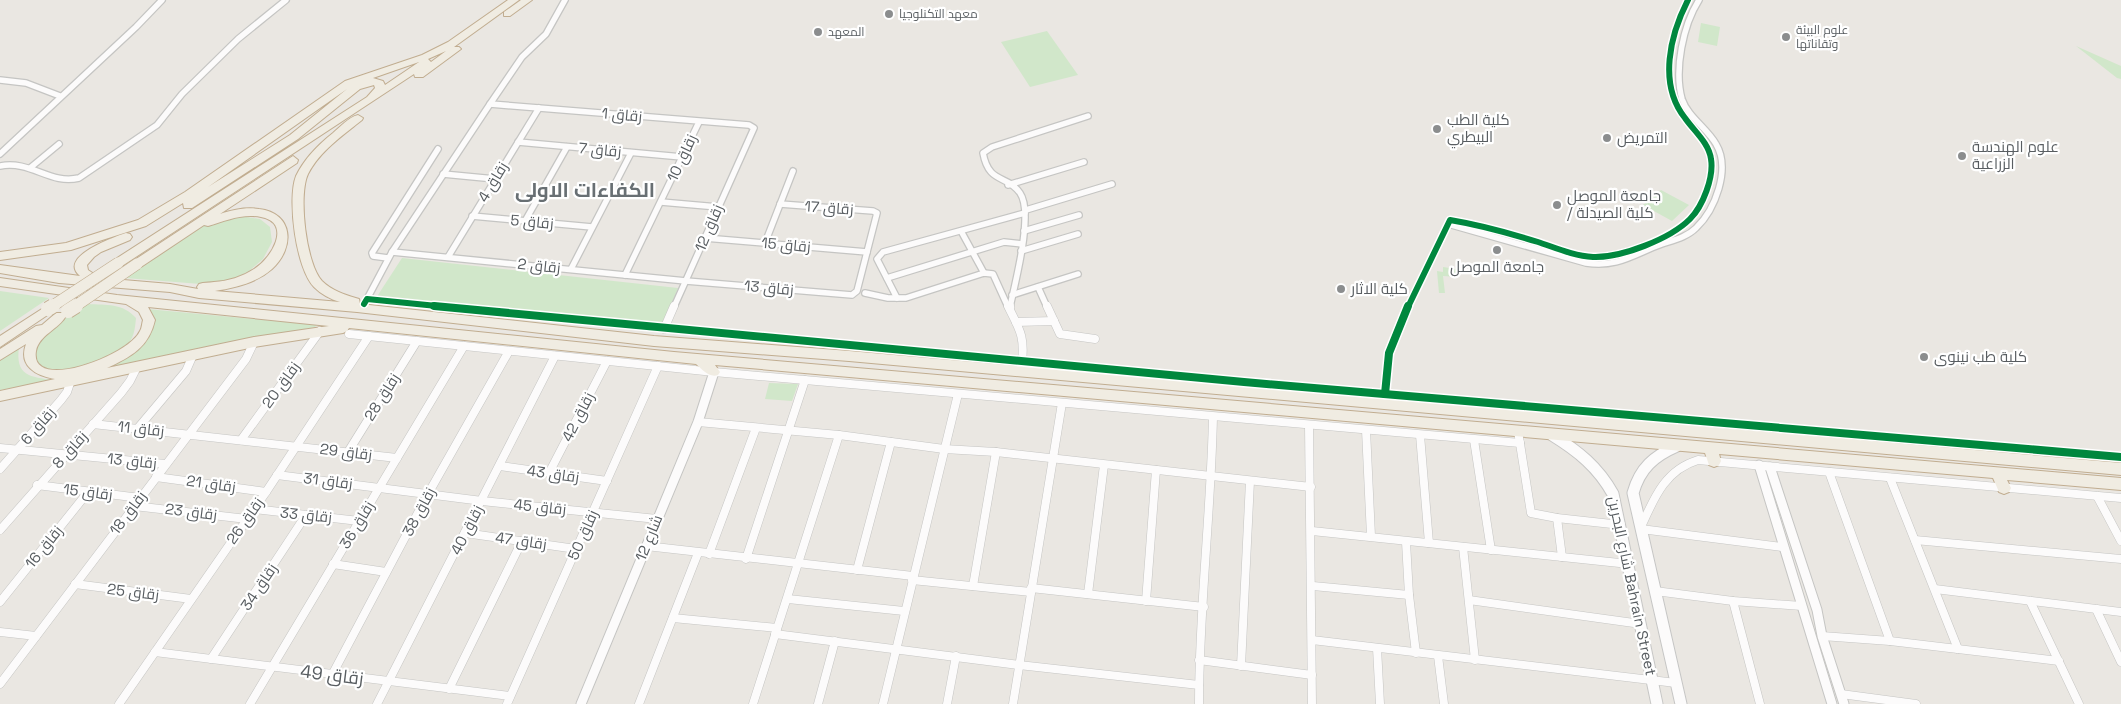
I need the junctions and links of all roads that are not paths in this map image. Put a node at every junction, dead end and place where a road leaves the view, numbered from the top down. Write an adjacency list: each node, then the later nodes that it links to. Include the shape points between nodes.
1 (162, 0): 12 (street)
2 (286, 0): 28 (street, via 238,39 182,94 157,125 82,176 66,181)
3 (514, 0): 9 (highway)
4 (527, 0): 15 (highway)
5 (565, 0): 13 (street, via 546,34 522,57)
6 (1688, 0): 8 (street)
7 (1700, 0): 10 (street, via 1689,18)
8 (1672, 42): 10 (street); 41 (street, via 1672,94 1680,111 1706,146 1711,161 1710,176)
9 (451, 44): 15 (highway); 55 (highway, via 425,57 349,83 189,195 142,223 67,247)
10 (1683, 45): 44 (street, via 1682,99 1718,148 1722,161 1712,202)
11 (0, 80): 12 (street, via 26,83)
12 (60, 96): 24 (street)
13 (490, 104): 14 (street, زقاق 1); 30 (street)
14 (540, 108): 17 (street, زقاق 1); 19 (street, زقاق 4)
15 (356, 114): 48 (highway); 65 (highway, via 379,90 379,83 371,81 356,87 294,137 179,211 89,254 81,264 82,272); 72 (highway, via 307,168 299,185 299,205 309,272 334,296); 86 (highway, bridge, via 118,263)
16 (1088, 116): 33 (street, via 992,147 983,153 984,163 990,172)
17 (699, 122): 18 (street, زقاق 1); 25 (street, زقاق 10)
18 (754, 128): 36 (street, زقاق 12)
19 (518, 142): 21 (street, زقاق 7); 31 (street, زقاق 4)
20 (59, 144): 28 (street)
21 (566, 147): 23 (street, زقاق 7); 40 (street)
22 (438, 149): 54 (street, via 372,253 377,257)
23 (630, 153): 25 (street, زقاق 7); 43 (street)
24 (0, 154)
25 (682, 158): 34 (street, زقاق 10)
26 (1084, 162): 33 (street)
27 (0, 166): 28 (street, via 16,163)
28 (30, 168)
29 (793, 171): 35 (street)
30 (443, 174): 31 (street); 54 (street)
31 (495, 179): 39 (street, زقاق 4)
32 (1112, 184): 37 (street)
33 (1008, 185): 37 (street, via 1020,193)
34 (660, 202): 36 (street); 61 (street, زقاق 10)
35 (780, 204): 50 (street); 53 (street, زقاق 17, via 877,213)
36 (718, 207): 49 (street, زقاق 12)
37 (1025, 212): 45 (street); 46 (street)
38 (1079, 215): 46 (street)
39 (472, 216): 40 (street, زقاق 5); 56 (street, زقاق 4)
40 (525, 221): 43 (street, زقاق 5)
41 (1688, 221): 42 (street, via 1629,250 1596,258 1494,228); 44 (street)
42 (1449, 222): 44 (street, via 1599,265 1622,262); 109 (street, via 1400,325)
43 (592, 227): 58 (street)
44 (1697, 227)
45 (961, 231): 52 (street); 62 (street, via 883,252 877,258)
46 (1024, 231): 51 (street)
47 (1078, 234): 51 (street)
48 (181, 236): 67 (highway, via 227,215 254,212 278,222 282,231 278,252 255,274 216,288); 74 (highway, bridge)
49 (705, 238): 50 (street, زقاق 15); 63 (street, زقاق 12)
50 (765, 243): 53 (street, زقاق 15)
51 (1021, 248): 52 (street, via 1004,242); 69 (street)
52 (972, 251): 59 (street); 62 (street)
53 (867, 252): 63 (street, زقاق 13, via 857,291 852,295)
54 (390, 255): 56 (street, زقاق 2); 72 (street)
55 (0, 256)
56 (448, 257): 58 (street, زقاق 2)
57 (0, 269): 65 (highway)
58 (571, 269): 61 (street, زقاق 2)
59 (984, 273): 70 (street, via 906,298); 73 (street, via 994,274)
60 (1078, 274): 66 (street)
61 (625, 275): 63 (street, زقاق 2)
62 (887, 278): 70 (street)
63 (686, 281): 79 (street, زقاق 12)
64 (0, 283): 71 (highway)
65 (104, 283): 67 (highway)
66 (1038, 287): 69 (street); 77 (street)
67 (170, 288): 75 (highway, via 200,294)
68 (865, 293): 70 (street)
69 (1012, 295): 73 (street)
70 (896, 298)
71 (117, 299): 74 (highway, via 143,309 149,318 148,330 138,344 129,352 93,369 57,374 40,371 34,366 30,354 36,337); 81 (highway)
72 (366, 301): 75 (highway); 76 (street)
73 (1010, 308): 78 (street)
74 (64, 314): 93 (highway)
75 (408, 314): 82 (highway)
76 (583, 321): 79 (street); 82 (highway)
77 (1054, 321): 78 (street); 84 (street, via 1060,334)
78 (1016, 322): 97 (street, via 1023,342)
79 (664, 329): 91 (street)
80 (320, 330): 81 (highway); 87 (highway); 127 (street, زقاق 20)
81 (372, 331): 83 (street); 85 (street); 88 (highway); 130 (street, زقاق 26)
82 (577, 333): 91 (highway, via 658,341)
83 (349, 334)
84 (1095, 339)
85 (417, 341): 89 (street); 135 (street, زقاق 28)
86 (0, 342)
87 (254, 342): 92 (highway); 122 (street, زقاق 18, via 250,354)
88 (496, 344): 89 (street); 90 (street); 98 (highway)
89 (464, 346): 140 (street, زقاق 36)
90 (509, 351): 94 (street); 167 (street, زقاق 38)
91 (850, 351): 97 (street); 106 (highway)
92 (193, 355): 101 (highway); 117 (street, via 186,371)
93 (0, 356)
94 (556, 356): 96 (street); 144 (street, زقاق 40)
95 (698, 358): 98 (highway); 99 (highway); 102 (highway)
96 (607, 361): 100 (street); 151 (street, زقاق 42)
97 (1022, 362): 109 (street)
98 (682, 363): 100 (street); 102 (street)
99 (759, 363): 103 (highway); 111 (highway)
100 (658, 366): 157 (street, زقاق 50)
101 (137, 367): 104 (highway); 114 (street, زقاق 8, via 132,378)
102 (714, 372): 103 (street); 113 (street, شارع 12)
103 (753, 375): 105 (street)
104 (71, 380): 108 (highway); 133 (street, زقاق 6, via 61,400)
105 (805, 380): 107 (street); 120 (street)
106 (1214, 389): 109 (highway); 111 (highway)
107 (958, 394): 110 (street); 134 (street)
108 (0, 396)
109 (1377, 396): 116 (highway)
110 (1062, 403): 112 (street); 141 (street)
111 (1213, 403): 121 (highway)
112 (1213, 416): 115 (street); 154 (street)
113 (698, 422): 118 (street); 178 (street, شارع 12)
114 (93, 424): 117 (street, زقاق 11); 137 (street, زقاق 8)
115 (1309, 425): 119 (street); 162 (street)
116 (1698, 426): 139 (street); 146 (highway)
117 (138, 428): 122 (street, زقاق 11)
118 (756, 428): 120 (street); 197 (street)
119 (1366, 430): 124 (street); 185 (street)
120 (788, 431): 123 (street); 199 (street)
121 (1450, 431): 124 (street); 126 (highway); 128 (street)
122 (190, 434): 127 (street, زقاق 11); 142 (street, زقاق 18)
123 (838, 435): 129 (street); 202 (street)
124 (1420, 435): 190 (street)
125 (1552, 435): 126 (highway); 131 (highway); 180 (main road, شارع البحرين Bahrain Street, via 1577,450 1596,467 1613,494)
126 (1519, 437): 128 (street); 176 (street, via 1531,513)
127 (241, 440): 130 (street, زقاق 29)
128 (1474, 440): 195 (street)
129 (891, 442): 134 (street); 204 (street)
130 (295, 446): 135 (street, زقاق 29); 153 (street, زقاق 26)
131 (1677, 446): 138 (highway); 181 (main road, شارع البحرين Bahrain Street, via 1650,460 1638,474 1633,493)
132 (0, 448): 133 (street)
133 (18, 449): 137 (street); 147 (street, زقاق 6)
134 (944, 449): 136 (street); 206 (street)
135 (348, 452): 140 (street, زقاق 29)
136 (996, 452): 141 (street); 208 (street)
137 (68, 454): 142 (street, زقاق 13); 161 (street, زقاق 8)
138 (1713, 455): 145 (street); 152 (highway); 181 (street, via 1691,461 1662,483)
139 (2121, 456)
140 (398, 458): 163 (street, زقاق 36)
141 (1052, 459): 143 (street); 210 (street)
142 (165, 464): 155 (street, زقاق 18)
143 (1104, 464): 148 (street); 213 (street)
144 (500, 466): 151 (street, زقاق 43); 171 (street, زقاق 40)
145 (1764, 466): 150 (street); 193 (street); 232 (street, via 1817,610)
146 (2096, 467): 149 (highway); 159 (highway)
147 (0, 469)
148 (1156, 470): 154 (street); 218 (street)
149 (2121, 470)
150 (1829, 472): 156 (street); 235 (street)
151 (549, 473): 157 (street, زقاق 43)
152 (1997, 473): 159 (highway); 164 (highway)
153 (277, 475): 163 (street, زقاق 31); 166 (street, زقاق 26)
154 (1212, 476): 158 (street); 223 (street)
155 (156, 477): 166 (street, زقاق 21); 169 (street, زقاق 18)
156 (1890, 478): 164 (street); 186 (street)
157 (607, 481): 174 (street, زقاق 50)
158 (1250, 481): 162 (street); 249 (street)
159 (2104, 483): 160 (highway)
160 (2121, 484)
161 (37, 486): 165 (street, زقاق 15); 182 (street, زقاق 8)
162 (1312, 487): 183 (street)
163 (379, 488): 167 (street, زقاق 31); 179 (street, زقاق 36)
164 (2004, 488): 168 (street)
165 (88, 492): 169 (street, زقاق 15); 221 (street, زقاق 16)
166 (266, 492): 173 (street, زقاق 26)
167 (428, 494): 171 (street, زقاق 45); 205 (street, زقاق 38)
168 (2097, 496): 170 (street); 188 (street)
169 (140, 498): 172 (street, زقاق 18)
170 (2121, 498)
171 (482, 501): 174 (street, زقاق 45); 184 (street, زقاق 40)
172 (134, 506): 177 (street, زقاق 23); 207 (street, زقاق 18)
173 (254, 509): 175 (street, زقاق 33); 177 (street, زقاق 26)
174 (593, 513): 178 (street, زقاق 45); 194 (street, زقاق 50)
175 (306, 515): 179 (street, زقاق 33); 243 (street, زقاق 34)
176 (1557, 518): 180 (street); 198 (street)
177 (247, 519): 215 (street, زقاق 26)
178 (657, 519): 191 (street, شارع 12)
179 (359, 521): 201 (street, زقاق 36)
180 (1620, 525): 203 (main road, شارع البحرين Bahrain Street)
181 (1641, 528): 193 (street); 212 (main road, شارع البحرين Bahrain Street)
182 (0, 530)
183 (1312, 531): 185 (street); 209 (street)
184 (465, 533): 187 (street, زقاق 47); 254 (street, زقاق 40)
185 (1370, 536): 189 (street)
186 (1915, 540): 200 (street); 211 (street)
187 (522, 541): 194 (street, زقاق 47); 258 (street)
188 (2121, 541)
189 (1406, 542): 190 (street); 214 (street)
190 (1429, 543): 192 (street)
191 (646, 546): 196 (street); 264 (street, شارع 12)
192 (1462, 547): 195 (street); 217 (street)
193 (1782, 547): 222 (street)
194 (576, 549): 260 (street, زقاق 50)
195 (1490, 550): 198 (street)
196 (698, 553): 197 (street); 227 (street)
197 (709, 554): 199 (street)
198 (1562, 557): 203 (street)
199 (746, 559): 202 (street)
200 (2121, 559)
201 (333, 564): 205 (street); 250 (street, زقاق 36)
202 (797, 564): 204 (street); 216 (street)
203 (1629, 564): 228 (main road, شارع البحرين Bahrain Street)
204 (856, 570): 206 (street)
205 (386, 572): 251 (street, زقاق 38)
206 (912, 578): 208 (street); 225 (street)
207 (75, 584): 215 (street, زقاق 25); 231 (street, زقاق 18)
208 (972, 586): 210 (street)
209 (1313, 586): 214 (street); 233 (street)
210 (1031, 590): 213 (street); 248 (street)
211 (1935, 590): 220 (street); 238 (street)
212 (1654, 591): 219 (street); 255 (main road, شارع البحرين Bahrain Street)
213 (1088, 594): 218 (street)
214 (1409, 595): 240 (street)
215 (191, 599): 239 (street, زقاق 26)
216 (788, 599): 225 (street); 229 (street)
217 (1469, 600): 228 (street); 245 (street)
218 (1146, 601): 223 (street)
219 (1733, 601): 222 (street); 277 (street)
220 (2030, 601): 224 (street); 246 (street)
221 (0, 602)
222 (1802, 606): 278 (street)
223 (1204, 607): 244 (street)
224 (2096, 609): 226 (street); 247 (street)
225 (904, 611): 236 (street)
226 (2121, 612)
227 (673, 618): 229 (street); 265 (street)
228 (1641, 624): 253 (main road, شارع البحرين Bahrain Street)
229 (776, 631): 234 (street); 266 (street)
230 (0, 632): 231 (street)
231 (36, 636): 256 (street, زقاق 18)
232 (1822, 636): 235 (street); 259 (street)
233 (1312, 640): 237 (street); 252 (street)
234 (835, 641): 236 (street); 267 (street)
235 (1890, 641): 238 (street)
236 (897, 648): 241 (street); 268 (street)
237 (1376, 648): 240 (street); 273 (street)
238 (1958, 649): 246 (street)
239 (154, 652): 243 (street, زقاق 49); 261 (street, زقاق 26)
240 (1416, 653): 242 (street)
241 (956, 656): 248 (street); 269 (street)
242 (1438, 656): 245 (street); 274 (street)
243 (211, 659): 250 (street, زقاق 49)
244 (1199, 660): 249 (street); 257 (street)
245 (1475, 660): 253 (street)
246 (2059, 661): 280 (street)
247 (2121, 662)
248 (1019, 665): 257 (street); 270 (street)
249 (1241, 666): 252 (street)
250 (271, 667): 251 (street, زقاق 49); 262 (street, زقاق 36)
251 (332, 675): 254 (street, زقاق 49)
252 (1312, 675): 272 (street)
253 (1652, 680): 255 (street); 275 (main road, شارع البحرين Bahrain Street)
254 (388, 682): 258 (street, زقاق 49); 263 (street, زقاق 40)
255 (1676, 683): 276 (main road, شارع البحرين Bahrain Street)
256 (0, 684)
257 (1199, 685): 271 (street)
258 (449, 689): 260 (street, زقاق 49)
259 (1842, 699): 279 (street)
260 (508, 700)
261 (119, 704)
262 (250, 704)
263 (377, 704)
264 (581, 704)
265 (639, 704)
266 (753, 704)
267 (818, 704)
268 (883, 704)
269 (947, 704)
270 (1013, 704)
271 (1199, 704)
272 (1312, 704)
273 (1380, 704)
274 (1444, 704)
275 (1657, 704)
276 (1681, 704)
277 (1760, 704)
278 (1832, 704)
279 (1916, 704)
280 (2079, 704)

